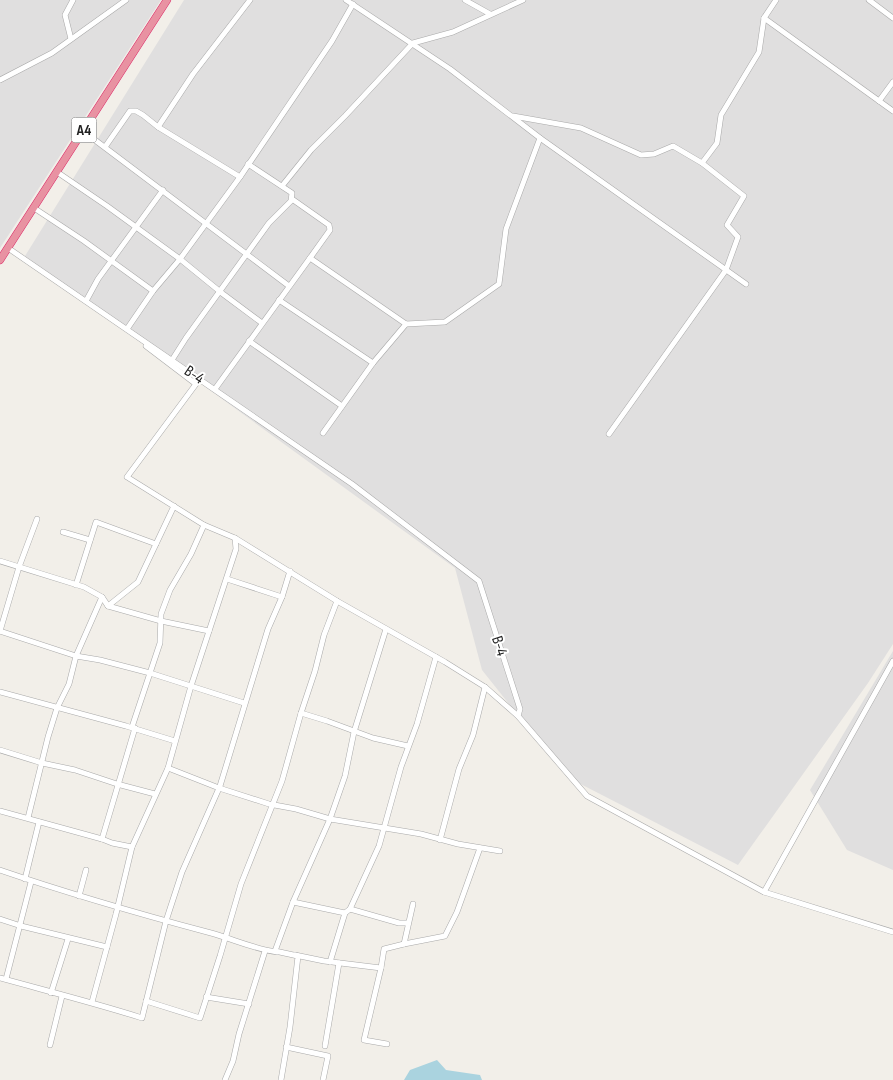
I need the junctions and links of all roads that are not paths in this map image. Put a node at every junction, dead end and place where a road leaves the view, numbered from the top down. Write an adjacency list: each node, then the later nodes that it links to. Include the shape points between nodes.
1 (73, 0): 14 (street, via 64,15)
2 (126, 0): 14 (street)
3 (168, 0): 22 (highway, A4)
4 (250, 0): 21 (street, via 192,74)
5 (346, 0): 10 (street)
6 (465, 0): 11 (street)
7 (523, 0): 11 (street)
8 (776, 0): 12 (street)
9 (869, 0): 13 (street)
10 (354, 4): 15 (street); 26 (street)
11 (490, 14): 15 (street, via 453,32)
12 (764, 18): 18 (street); 25 (street, via 759,52 721,114 717,143)
13 (893, 18)
14 (71, 39): 16 (street, via 52,53)
15 (413, 43): 20 (street); 29 (street, via 311,150)
16 (0, 80)
17 (893, 82): 18 (street)
18 (879, 101): 19 (street)
19 (893, 111)
20 (510, 116): 23 (street); 25 (street, via 581,128 641,155 654,154 673,146)
21 (158, 127): 24 (street, via 143,115 130,111); 28 (street)
22 (83, 131): 24 (street); 27 (highway, A4)
23 (540, 138): 41 (street); 49 (street, via 506,229 498,284 445,322)
24 (105, 148): 30 (street)
25 (702, 163): 41 (street, via 744,196 727,225 738,237)
26 (248, 164): 28 (street); 29 (street)
27 (57, 172): 32 (highway, A4); 34 (street)
28 (240, 177): 33 (street)
29 (282, 186): 31 (street, via 292,193)
30 (163, 190): 33 (street); 34 (street)
31 (292, 199): 36 (street, via 269,223); 37 (street, via 329,226 330,230)
32 (34, 208): 35 (highway, A4); 40 (street)
33 (205, 223): 36 (street); 38 (street)
34 (137, 228): 38 (street); 40 (street)
35 (8, 248): 39 (highway, A4); 47 (street, B-4)
36 (247, 254): 43 (street); 45 (street)
37 (310, 258): 43 (street); 49 (street)
38 (180, 259): 44 (street); 45 (street)
39 (0, 260)
40 (112, 261): 44 (street); 47 (street, via 98,279)
41 (726, 270): 42 (street); 57 (street)
42 (746, 284)
43 (290, 286): 46 (street)
44 (153, 291): 50 (street)
45 (220, 292): 48 (street); 52 (street)
46 (279, 300): 48 (street); 53 (street)
47 (88, 303): 50 (street, B-4); 58 (street, via 196,384 126,477)
48 (262, 324): 51 (street)
49 (406, 324): 53 (street)
50 (128, 329): 52 (street, B-4)
51 (249, 342): 54 (street); 55 (street)
52 (172, 360): 54 (street, B-4)
53 (373, 363): 55 (street)
54 (215, 389): 88 (street, B-4, via 352,484 479,581 520,709)
55 (342, 406): 56 (street)
56 (323, 433)
57 (610, 434)
58 (174, 506): 60 (street); 64 (street)
59 (37, 519): 66 (street)
60 (204, 524): 62 (street); 74 (street, via 170,590 161,614)
61 (63, 532): 63 (street)
62 (235, 538): 67 (street); 68 (street, via 236,549)
63 (90, 540): 64 (street, via 96,522); 69 (street)
64 (156, 544): 73 (street, via 138,582)
65 (0, 562): 66 (street)
66 (19, 567): 69 (street); 76 (street)
67 (290, 571): 71 (street); 72 (street)
68 (228, 579): 71 (street); 77 (street)
69 (76, 585): 70 (street)
70 (102, 597): 73 (street); 78 (street)
71 (282, 597): 85 (street)
72 (337, 601): 75 (street); 87 (street)
73 (108, 606): 74 (street)
74 (162, 622): 77 (street); 81 (street, via 160,643)
75 (386, 629): 79 (street); 90 (street)
76 (0, 631): 78 (street)
77 (209, 631): 82 (street)
78 (76, 656): 81 (street); 86 (street, via 69,684)
79 (436, 657): 83 (street); 92 (street)
80 (893, 660): 114 (street)
81 (150, 673): 82 (street); 89 (street)
82 (191, 686): 85 (street); 91 (street)
83 (485, 687): 88 (street); 106 (street)
84 (0, 692): 86 (street)
85 (244, 703): 97 (street)
86 (57, 708): 89 (street); 94 (street)
87 (301, 713): 90 (street); 99 (street)
88 (518, 716): 114 (street, via 587,796)
89 (134, 728): 91 (street); 96 (street)
90 (354, 732): 92 (street); 102 (street, via 345,776)
91 (175, 741): 95 (street)
92 (408, 746): 104 (street)
93 (0, 750): 94 (street)
94 (42, 763): 96 (street); 101 (street)
95 (168, 768): 97 (street); 98 (street)
96 (117, 784): 98 (street); 105 (street)
97 (219, 788): 99 (street); 121 (street, via 182,872)
98 (155, 794): 107 (street)
99 (273, 804): 102 (street); 125 (street, via 241,884)
100 (0, 811): 101 (street)
101 (28, 818): 103 (street)
102 (330, 819): 104 (street); 116 (street)
103 (39, 822): 105 (street); 112 (street)
104 (384, 827): 106 (street); 119 (street, via 379,846)
105 (102, 839): 107 (street)
106 (440, 840): 108 (street)
107 (132, 847): 118 (street)
108 (480, 848): 109 (street); 127 (street, via 445,936)
109 (500, 851)
110 (0, 870): 112 (street)
111 (86, 870): 115 (street)
112 (25, 879): 113 (street)
113 (31, 882): 115 (street); 123 (street)
114 (764, 892): 124 (street)
115 (79, 896): 118 (street)
116 (293, 902): 119 (street); 130 (street, via 275,951)
117 (413, 904): 122 (street)
118 (117, 908): 121 (street); 128 (street)
119 (348, 911): 122 (street, via 399,924); 131 (street)
120 (0, 919): 123 (street)
121 (166, 921): 125 (street); 138 (street)
122 (408, 923): 127 (street)
123 (21, 926): 126 (street); 134 (street)
124 (893, 932)
125 (226, 937): 129 (street); 137 (street)
126 (68, 939): 128 (street); 135 (street)
127 (404, 944): 133 (street, via 384,949)
128 (107, 947): 139 (street)
129 (265, 950): 130 (street); 140 (street)
130 (298, 956): 131 (street); 144 (street)
131 (330, 962): 132 (street)
132 (340, 963): 133 (street); 143 (street)
133 (381, 968): 141 (street, via 364,1040)
134 (3, 978): 135 (street)
135 (51, 993): 136 (street)
136 (62, 996): 139 (street); 142 (street)
137 (206, 997): 138 (street, via 200,1018); 140 (street)
138 (146, 1001): 139 (street, via 142,1018)
139 (92, 1002)
140 (249, 1004): 145 (street)
141 (387, 1044)
142 (50, 1045)
143 (324, 1046)
144 (286, 1047): 146 (street); 147 (street, via 328,1056)
145 (225, 1080)
146 (281, 1080)
147 (323, 1080)

